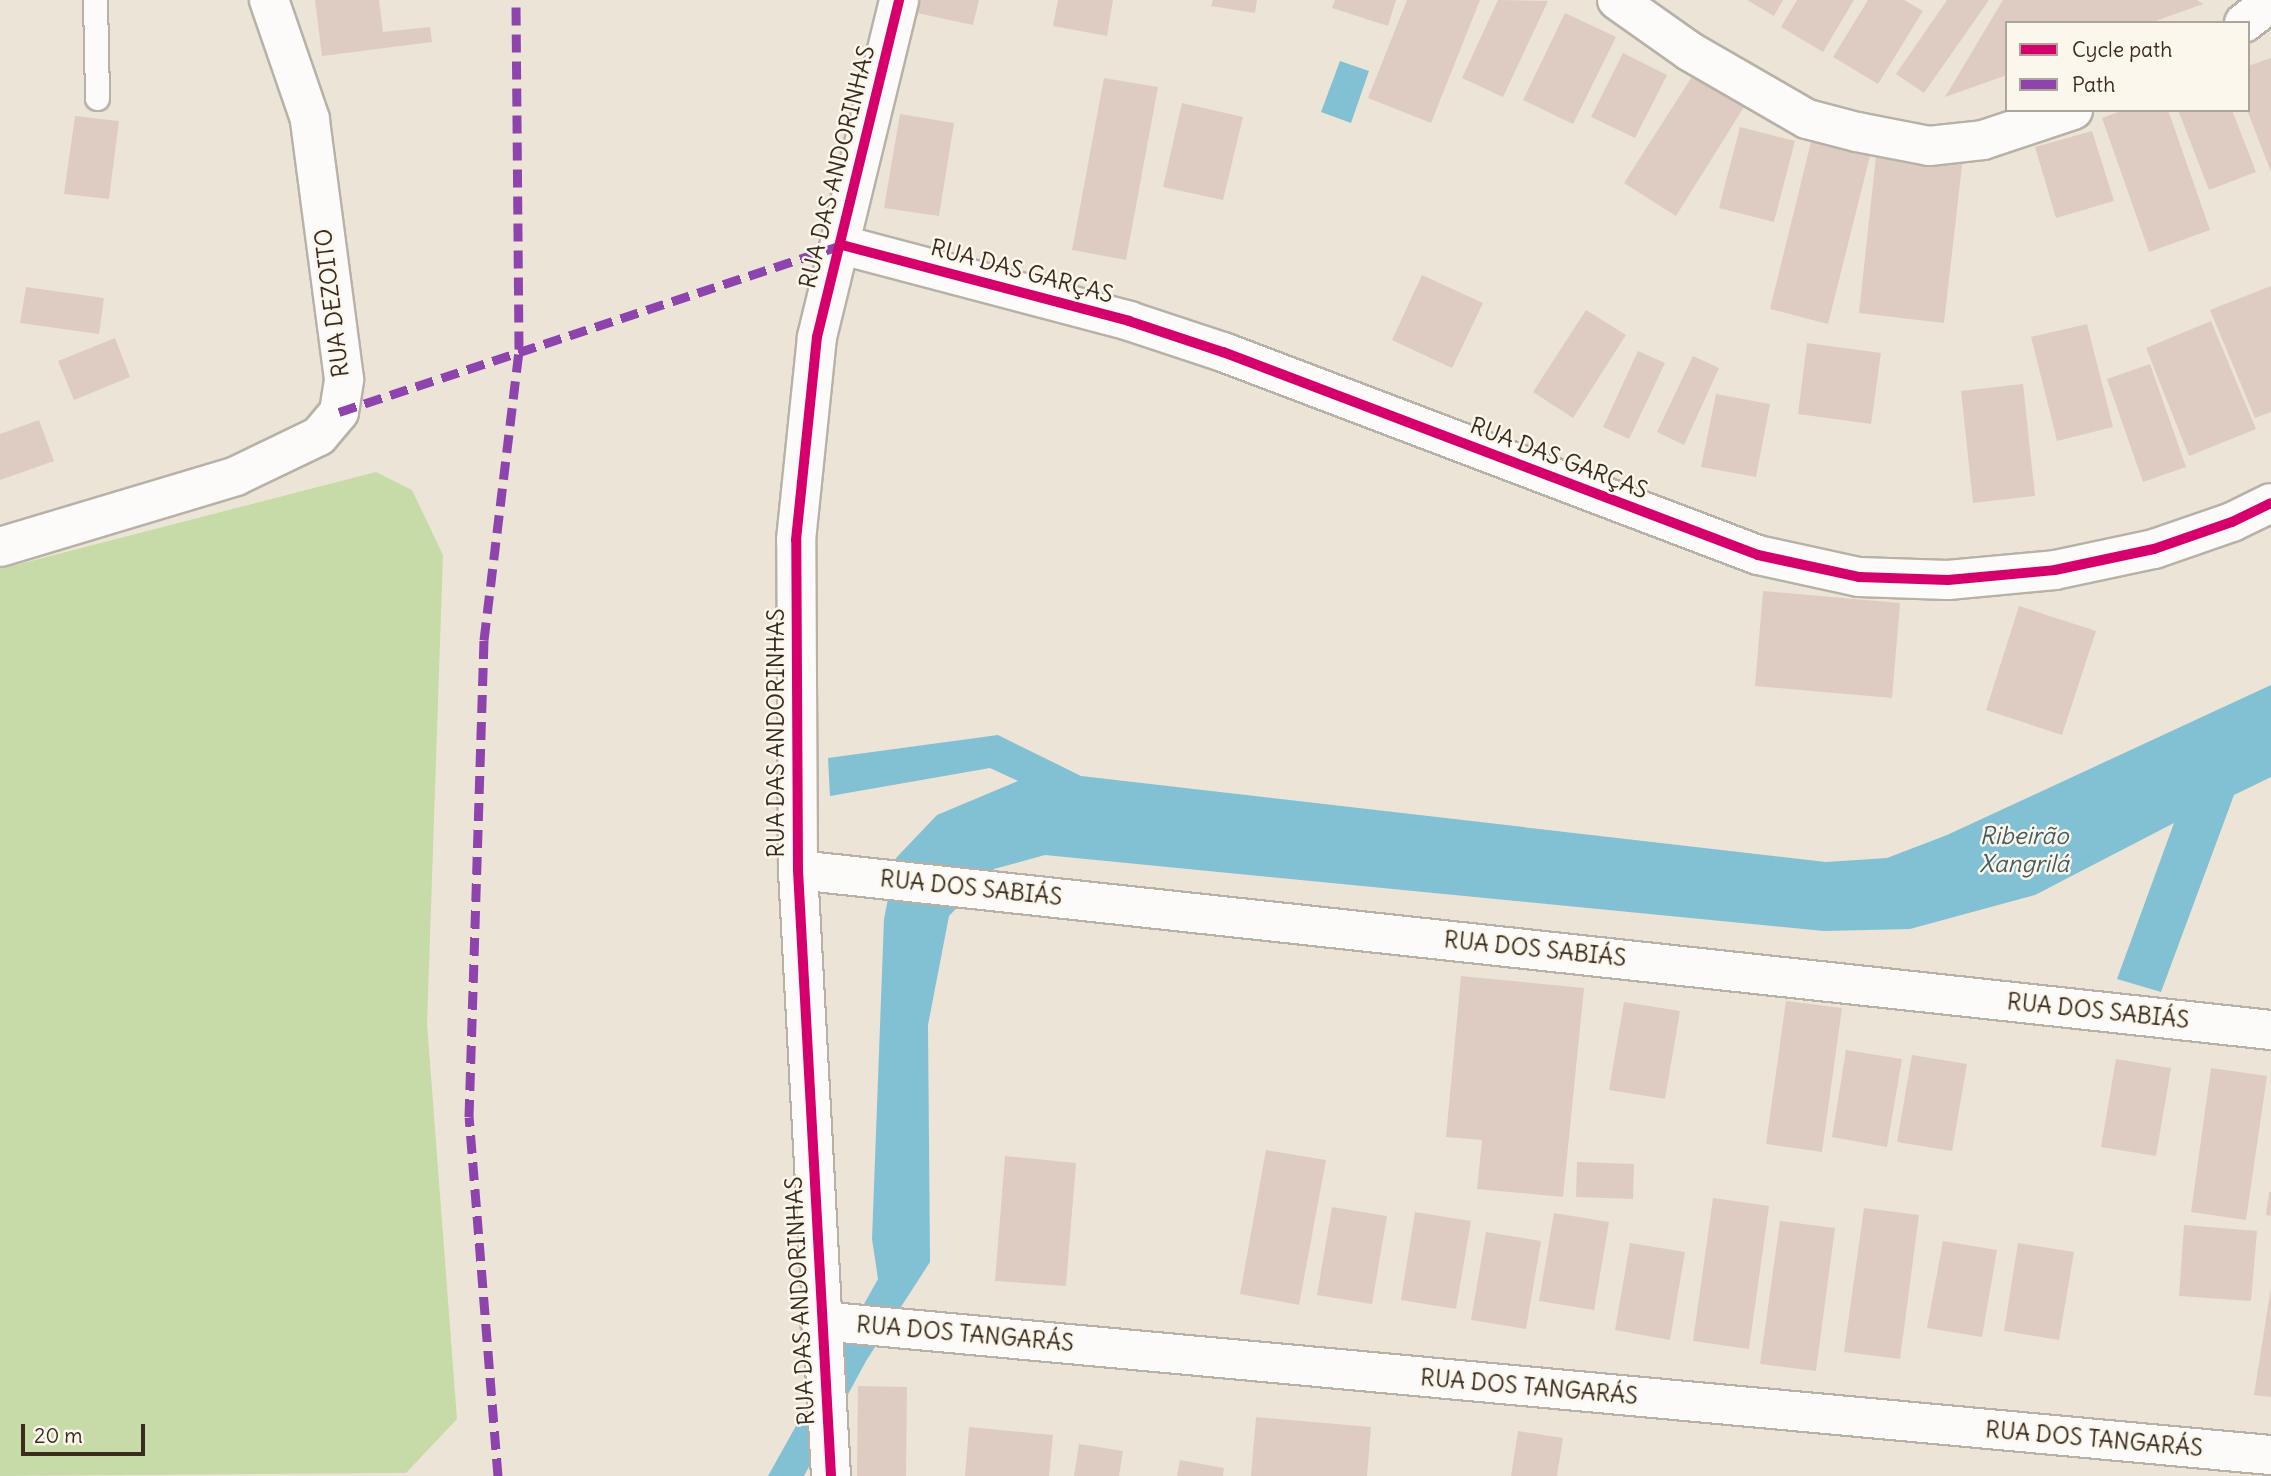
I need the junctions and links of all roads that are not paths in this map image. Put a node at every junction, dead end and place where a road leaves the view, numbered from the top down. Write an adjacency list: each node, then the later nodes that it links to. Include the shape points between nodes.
1 (95, 0): 7 (lane)
2 (269, 0): 11 (street, RUA DEZOITO, via 310,119 344,379 339,412 319,436 236,476)
3 (899, 0): 9 (street, RUA DAS ANDORINHAS)
4 (1617, 0): 8 (street, via 1689,51 1807,119 1857,132 1929,146 1983,140)
5 (2271, 2): 6 (street)
6 (2247, 21)
7 (97, 98)
8 (2067, 112)
9 (842, 245): 10 (street, RUA DAS GARÇAS, via 1187,340 1758,555 1859,577 1948,580 2055,570 2154,549); 12 (street, RUA DAS ANDORINHAS, via 817,337 796,540)
10 (2271, 503)
11 (0, 547)
12 (798, 870): 13 (street, RUA DOS SABIÁS); 14 (street, RUA DAS ANDORINHAS)
13 (2271, 1030)
14 (820, 1321): 15 (street, RUA DOS TANGARÁS); 16 (street, RUA DAS ANDORINHAS)
15 (2258, 1461)
16 (831, 1476)

